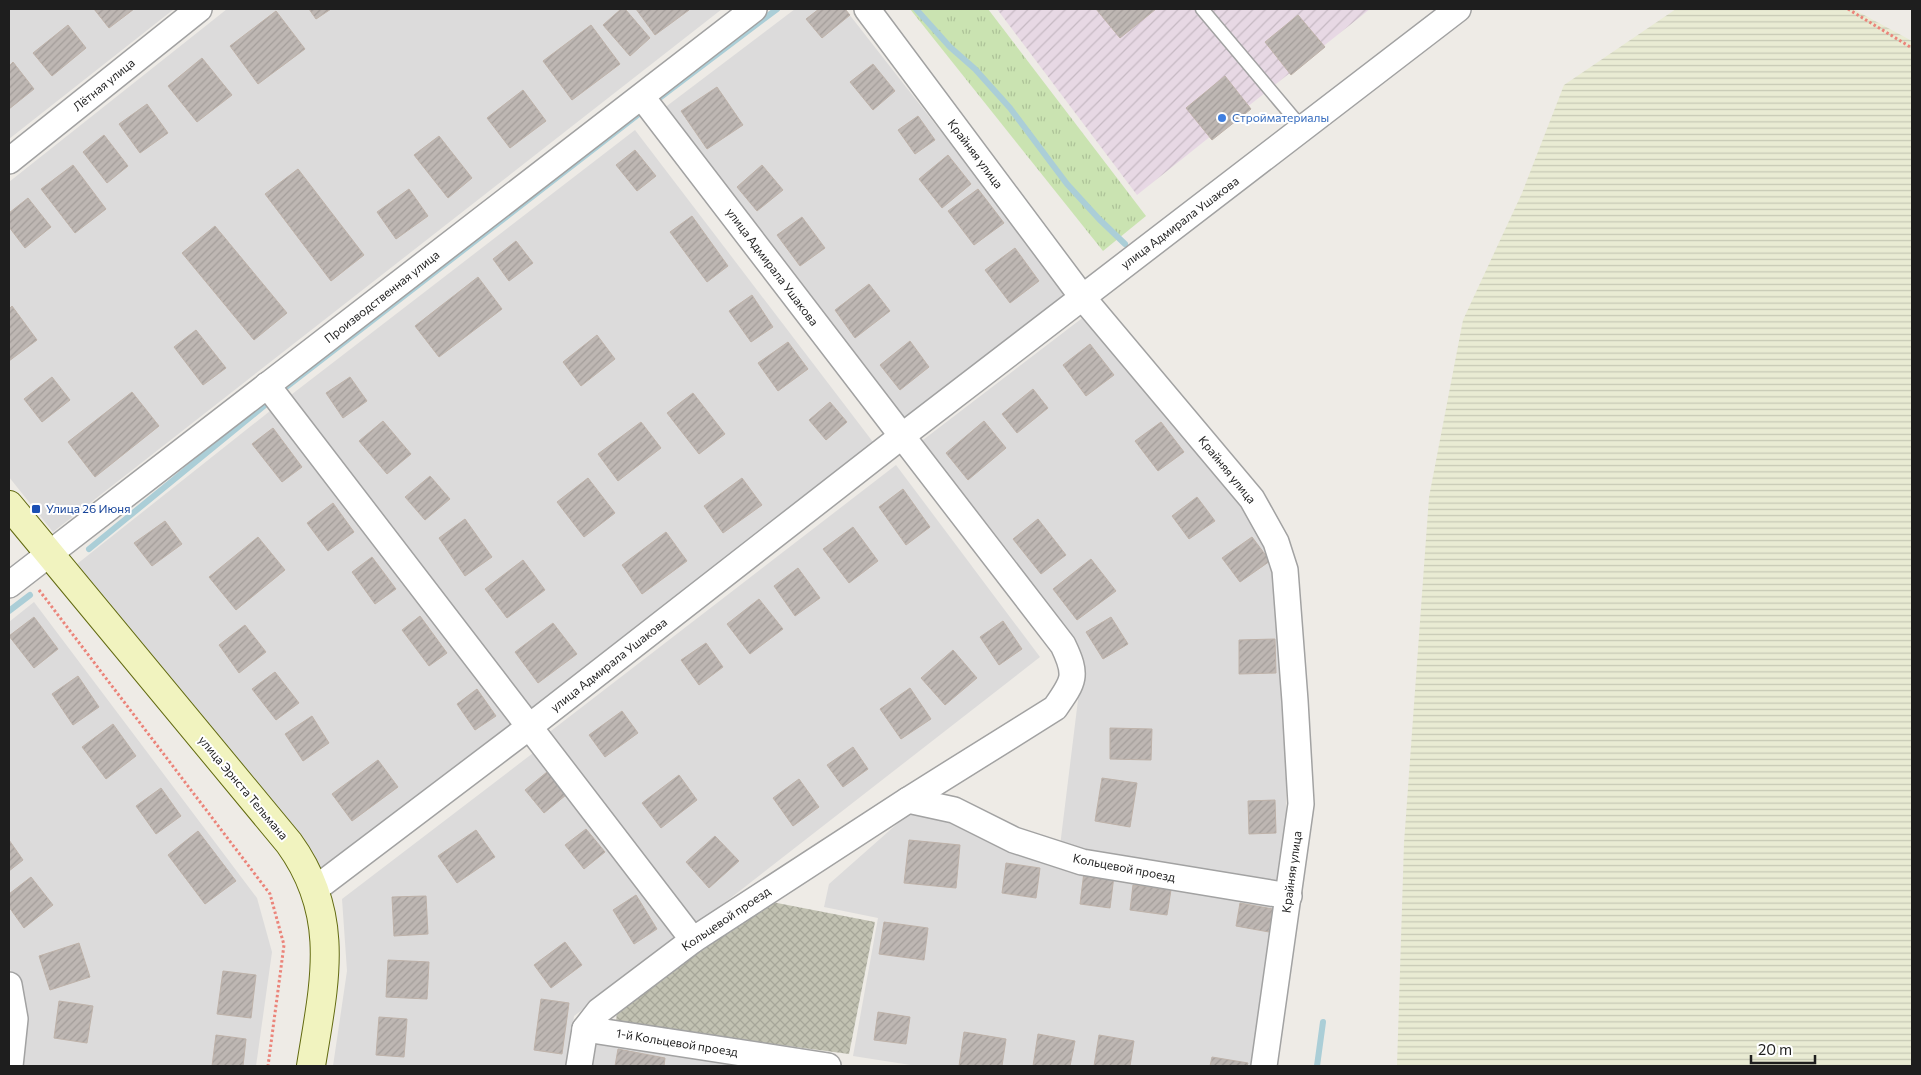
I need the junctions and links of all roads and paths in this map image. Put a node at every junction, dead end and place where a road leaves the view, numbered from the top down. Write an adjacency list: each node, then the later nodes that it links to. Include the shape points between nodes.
1 (199, 9): 10 (street, Лётная улица)
2 (754, 9): 8 (street, Производственная улица)
3 (867, 9): 11 (street, Крайняя улица)
4 (1202, 9): 9 (lane)
5 (1458, 9): 9 (street, улица Адмирала Ушакова)
6 (1848, 9): 7 (path)
7 (1912, 48)
8 (642, 97): 12 (street, Производственная улица); 13 (street, улица Адмирала Ушакова)
9 (1303, 129): 11 (street, улица Адмирала Ушакова)
10 (9, 161)
11 (1083, 298): 13 (street, улица Адмирала Ушакова); 21 (street, Крайняя улица, via 1252,499 1276,542 1285,570 1301,804)
12 (268, 385): 15 (street, Производственная улица); 18 (street)
13 (902, 436): 17 (street, улица Адмирала Ушакова); 18 (street, улица Адмирала Ушакова)
14 (10, 517): 15 (main road)
15 (43, 547): 16 (street, Производственная улица); 20 (main road, улица Эрнста Тельмана, via 288,843)
16 (15, 575): 26 (path, via 270,894 284,945)
17 (1063, 645): 19 (street, Кольцевой проезд, via 1072,664 1071,686 1055,708)
18 (529, 727): 20 (street, улица Адмирала Ушакова); 22 (street)
19 (908, 800): 21 (street, Кольцевой проезд, via 954,810 1014,840 1082,862); 22 (street, Кольцевой проезд)
20 (314, 890): 27 (main road, улица Эрнста Тельмана, via 323,925 326,960)
21 (1289, 896): 30 (street, Крайняя улица)
22 (693, 940): 24 (street, Кольцевой проезд, via 599,1011)
23 (9, 985): 25 (street, via 15,1018)
24 (585, 1029): 28 (street, Кольцевой проезд); 29 (street, 1-й Кольцевой проезд)
25 (10, 1066)
26 (268, 1066)
27 (311, 1066)
28 (579, 1066)
29 (828, 1066)
30 (1264, 1066)

